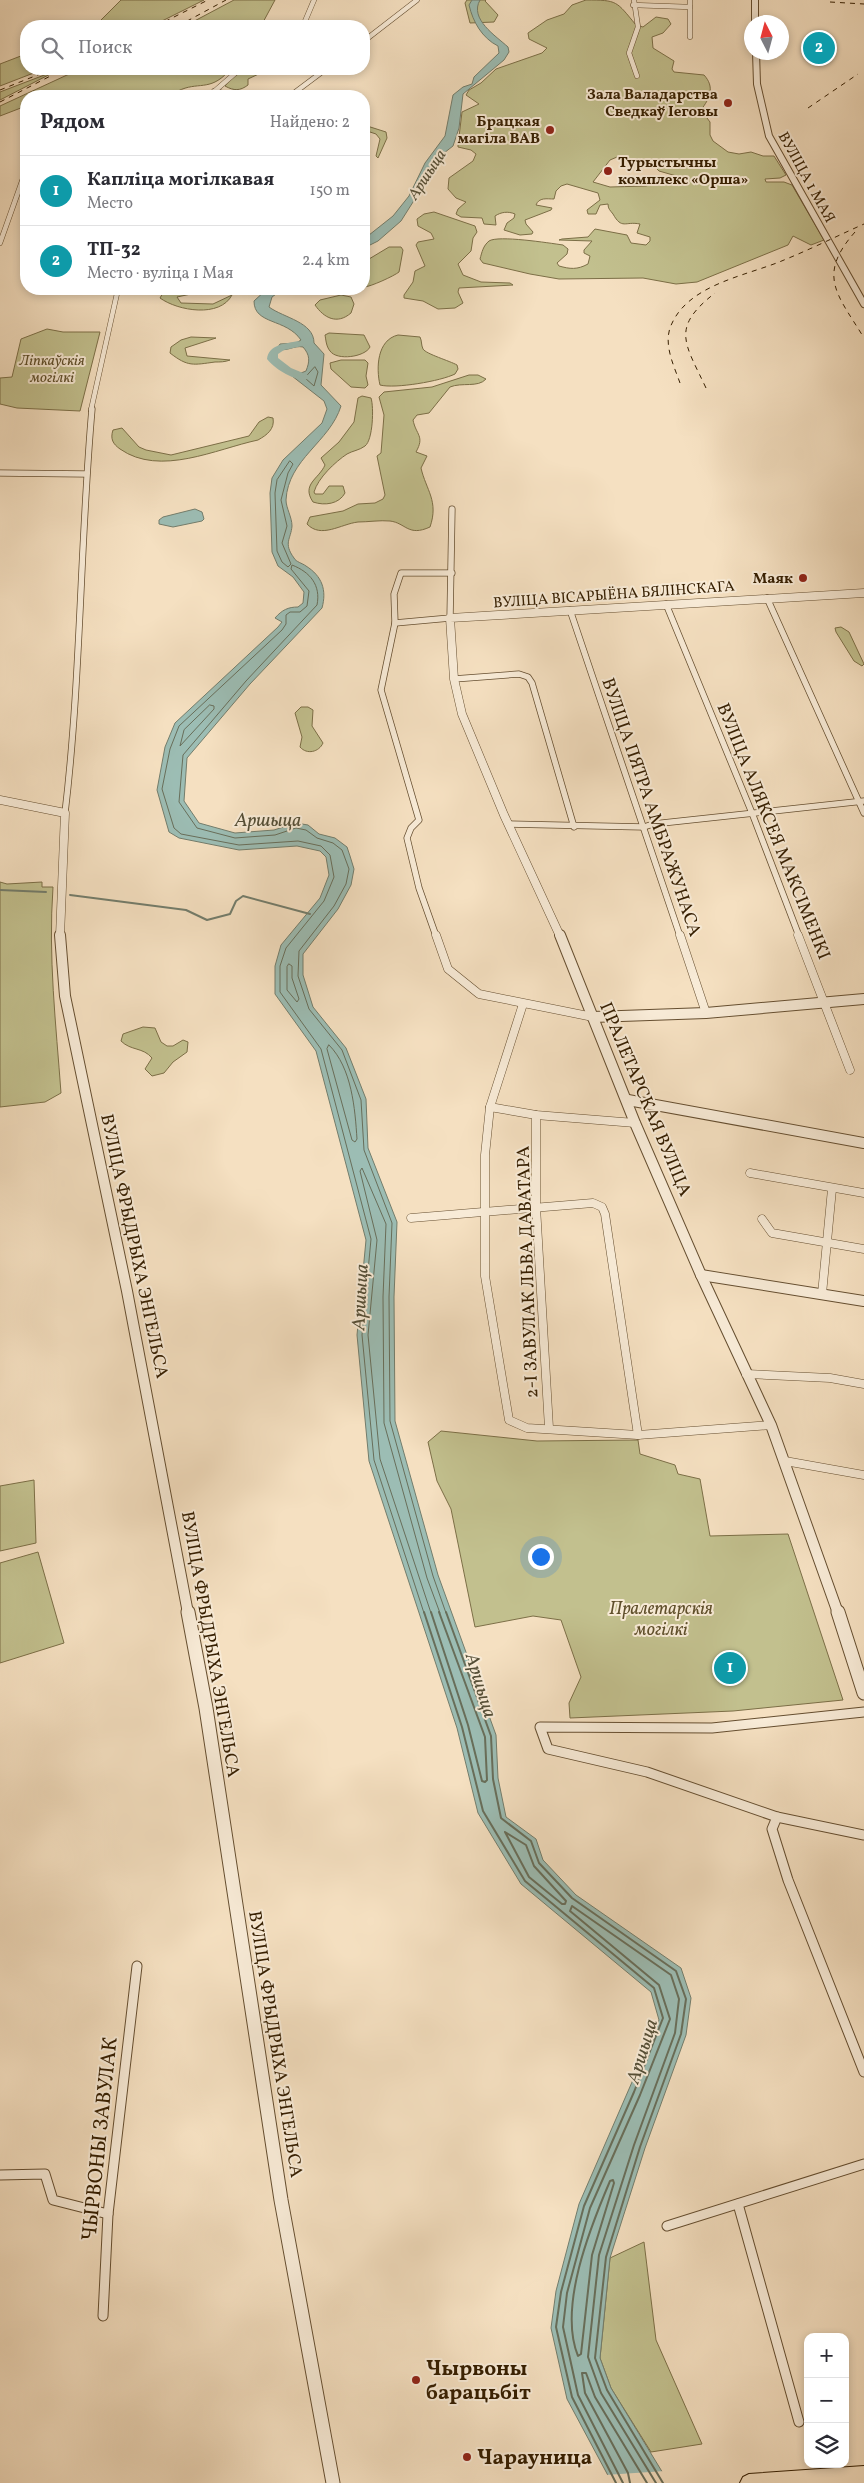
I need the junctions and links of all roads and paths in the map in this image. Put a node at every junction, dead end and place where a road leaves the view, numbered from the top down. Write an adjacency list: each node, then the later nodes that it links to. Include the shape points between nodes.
1 (314, 0): 9 (street)
2 (410, 0): 5 (street)
3 (690, 0): 7 (street)
4 (755, 0): 8 (street)
5 (416, 1): 10 (street)
6 (633, 2): 7 (street); 15 (street, via 632,10 638,22 629,53)
7 (690, 6): 11 (street)
8 (755, 15)
9 (306, 20)
10 (370, 36)
11 (690, 37)
12 (756, 60): 21 (street, ВУЛІЦА 1 МАЯ, via 757,84 769,136)
13 (233, 75): 16 (street)
14 (317, 75): 17 (street)
15 (637, 76)
16 (215, 90)
17 (298, 90)
18 (20, 186): 19 (street)
19 (0, 243)
20 (117, 295): 23 (street, via 95,383)
21 (864, 304)
22 (0, 472): 23 (street)
23 (86, 474): 35 (street, via 75,715)
24 (452, 509): 25 (street, ПРАЛЕТАРСКАЯ ВУЛІЦА)
25 (452, 572): 30 (street, ПРАЛЕТАРСКАЯ ВУЛІЦА); 31 (street, via 401,573 394,594)
26 (864, 593): 27 (street, ВУЛІЦА ВІСАРЫЁНА БЯЛІНСКАГА)
27 (767, 598): 28 (street, ВУЛІЦА ВІСАРЫЁНА БЯЛІНСКАГА); 34 (street)
28 (666, 604): 29 (street, ВУЛІЦА ВІСАРЫЁНА БЯЛІНСКАГА); 36 (street, ВУЛІЦА АЛЯКСЕЯ МАКСІМЕНКІ)
29 (570, 610): 30 (street, ВУЛІЦА ВІСАРЫЁНА БЯЛІНСКАГА); 40 (street, ВУЛІЦА ПЯТРА АМБРАЖУНАСА)
30 (450, 618): 31 (street, ВУЛІЦА ВІСАРЫЁНА БЯЛІНСКАГА); 32 (street, ПРАЛЕТАРСКАЯ ВУЛІЦА)
31 (395, 623): 43 (street, via 380,690 419,820 407,838 419,888 448,969 479,994)
32 (454, 679): 38 (street, ПРАЛЕТАРСКАЯ ВУЛІЦА, via 462,714); 39 (street, via 518,674 528,677)
33 (0, 800): 35 (street)
34 (861, 801): 36 (street); 37 (street)
35 (65, 813): 85 (street, ВУЛІЦА ФРЫДРЫХА ЭНГЕЛЬСА, via 58,920 65,996 127,1291 206,1708 281,2200)
36 (752, 813): 40 (street); 42 (street, ВУЛІЦА АЛЯКСЕЯ МАКСІМЕНКІ)
37 (864, 813)
38 (508, 824): 39 (street); 45 (street, ПРАЛЕТАРСКАЯ ВУЛІЦА, via 556,925)
39 (574, 827): 40 (street)
40 (644, 827): 44 (street, ВУЛІЦА ПЯТРА АМБРАЖУНАСА)
41 (864, 999): 42 (street)
42 (826, 1003): 44 (street); 46 (street, ВУЛІЦА АЛЯКСЕЯ МАКСІМЕНКІ)
43 (523, 1004): 45 (street); 48 (street)
44 (706, 1013): 45 (street)
45 (593, 1017): 47 (street, ПРАЛЕТАРСКАЯ ВУЛІЦА)
46 (850, 1070)
47 (628, 1100): 50 (street, ПРАЛЕТАРСКАЯ ВУЛІЦА); 51 (street)
48 (490, 1107): 49 (street); 56 (street)
49 (536, 1114): 50 (street); 55 (street, 2-І ЗАВУЛАК ЛЬВА ДАВАТАРА)
50 (635, 1123): 61 (street, ПРАЛЕТАРСКАЯ ВУЛІЦА)
51 (864, 1143)
52 (750, 1173): 53 (street)
53 (832, 1189): 54 (street); 59 (street)
54 (864, 1194)
55 (536, 1207): 56 (street); 67 (street, 2-І ЗАВУЛАК ЛЬВА ДАВАТАРА); 68 (street, via 593,1203 602,1207)
56 (484, 1211): 57 (street); 67 (street, via 485,1276 509,1420 527,1428)
57 (411, 1218)
58 (762, 1219): 59 (street, via 772,1233)
59 (827, 1243): 60 (street); 62 (street)
60 (864, 1249)
61 (701, 1275): 62 (street); 64 (street, ПРАЛЕТАРСКАЯ ВУЛІЦА)
62 (822, 1294): 63 (street)
63 (864, 1301)
64 (746, 1374): 65 (street, via 830,1378); 66 (street, ПРАЛЕТАРСКАЯ ВУЛІЦА)
65 (864, 1384)
66 (770, 1425): 68 (street); 69 (street, ПРАЛЕТАРСКАЯ ВУЛІЦА)
67 (549, 1428): 68 (street)
68 (638, 1435)
69 (785, 1461): 70 (street); 71 (street, ПРАЛЕТАРСКАЯ ВУЛІЦА)
70 (864, 1474)
71 (864, 1693)
72 (864, 1712): 73 (street, via 712,1728 540,1727 548,1748 647,1772)
73 (777, 1817): 74 (street); 76 (street, via 772,1829 788,1880)
74 (864, 1835)
75 (137, 1966): 80 (street, ЧЫРВОНЫ ЗАВУЛАК)
76 (864, 2072)
77 (864, 2164): 79 (street)
78 (0, 2175): 80 (street, via 45,2174 54,2200)
79 (738, 2204): 81 (street); 83 (street)
80 (108, 2214): 82 (street, ЧЫРВОНЫ ЗАВУЛАК)
81 (667, 2226)
82 (103, 2316)
83 (799, 2422)
84 (864, 2475): 86 (main road)
85 (333, 2483)
86 (749, 2483)

